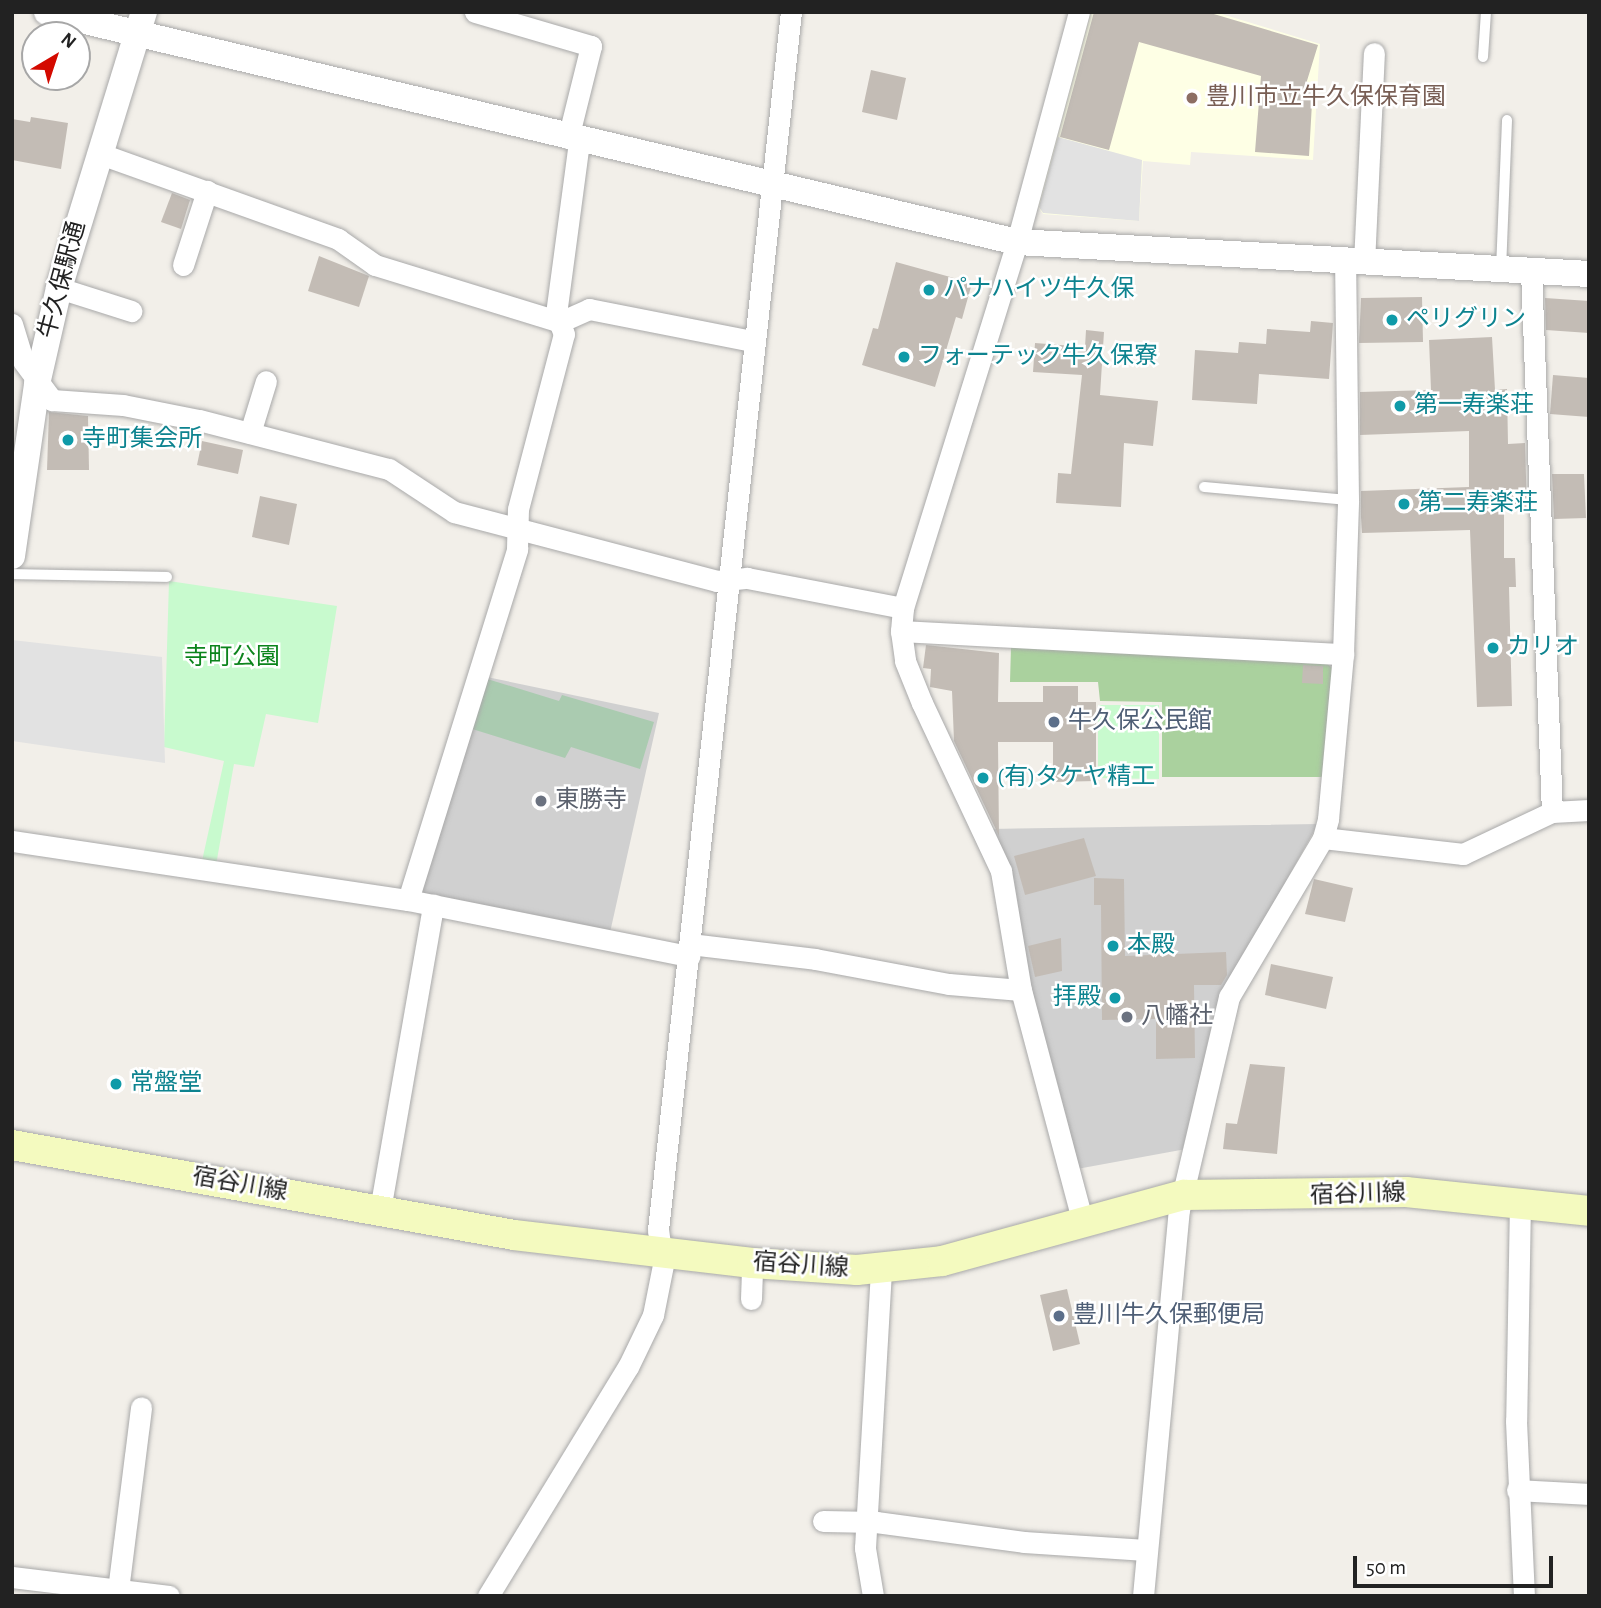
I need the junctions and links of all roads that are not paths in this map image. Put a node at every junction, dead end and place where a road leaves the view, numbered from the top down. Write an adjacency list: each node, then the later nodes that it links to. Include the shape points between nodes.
1 (47, 12): 6 (street)
2 (474, 12): 10 (street, via 590,46)
3 (791, 12): 12 (street)
4 (1079, 12): 14 (street)
5 (1486, 12): 8 (lane)
6 (140, 23): 10 (street); 11 (street, 牛久保駅通)
7 (1374, 52): 15 (street)
8 (1483, 57)
9 (1507, 120): 17 (lane)
10 (574, 140): 12 (street); 22 (street, via 556,314)
11 (99, 153): 13 (street); 20 (street, 牛久保駅通)
12 (771, 181): 14 (street); 24 (street)
13 (207, 191): 16 (street); 22 (street, via 338,239 376,265)
14 (1017, 242): 15 (street); 35 (street)
15 (1355, 262): 17 (street); 29 (street)
16 (183, 265)
17 (1501, 270): 18 (street)
18 (1531, 271): 19 (street); 39 (street)
19 (1589, 274)
20 (59, 288): 21 (street); 26 (street, 牛久保駅通)
21 (131, 311)
22 (560, 322): 24 (street, via 589,309); 30 (street, via 564,334 518,509)
23 (12, 324): 26 (street, via 23,361)
24 (752, 341): 34 (street)
25 (266, 381): 27 (street)
26 (37, 384): 27 (street, via 52,400 123,405); 31 (street, 牛久保駅通)
27 (250, 433): 30 (street, via 389,469 454,512)
28 (1204, 487): 29 (lane)
29 (1348, 500): 37 (street)
30 (517, 529): 34 (street, via 717,581); 42 (street, via 517,549)
31 (12, 556)
32 (12, 574): 33 (lane)
33 (167, 577)
34 (732, 579): 35 (street); 44 (street)
35 (903, 608): 36 (street)
36 (901, 631): 37 (street); 45 (street, via 905,661 922,703 1001,871)
37 (1343, 654): 40 (street)
38 (1589, 810): 39 (street)
39 (1552, 812): 40 (street, via 1463,854)
40 (1323, 838): 47 (street, via 1228,997)
41 (12, 841): 42 (street)
42 (408, 900): 43 (street)
43 (433, 905): 44 (street); 49 (street)
44 (690, 950): 45 (street, via 815,959 949,984); 52 (street, via 658,1230)
45 (1021, 990): 51 (street)
46 (12, 1145): 49 (main road, 宿谷川線)
47 (1184, 1195): 48 (main road, 宿谷川線, via 1406,1192); 51 (main road, 宿谷川線); 61 (street)
48 (1520, 1202): 50 (main road, 宿谷川線); 57 (street)
49 (380, 1210): 52 (main road, 宿谷川線, via 514,1235)
50 (1589, 1211)
51 (1083, 1223): 54 (main road, 宿谷川線, via 942,1261)
52 (662, 1252): 53 (main road, 宿谷川線); 65 (street, via 653,1315 645,1335)
53 (752, 1263): 54 (main road, 宿谷川線, via 857,1270); 55 (street)
54 (881, 1267): 60 (street)
55 (751, 1299)
56 (141, 1407): 63 (street)
57 (1517, 1490): 58 (street); 68 (street)
58 (1589, 1494)
59 (823, 1521): 60 (street)
60 (868, 1524): 61 (street); 66 (street, via 865,1549)
61 (1146, 1550): 67 (street)
62 (12, 1577): 63 (street)
63 (118, 1590): 64 (street)
64 (169, 1596)
65 (488, 1596)
66 (873, 1596)
67 (1143, 1596)
68 (1524, 1596)

